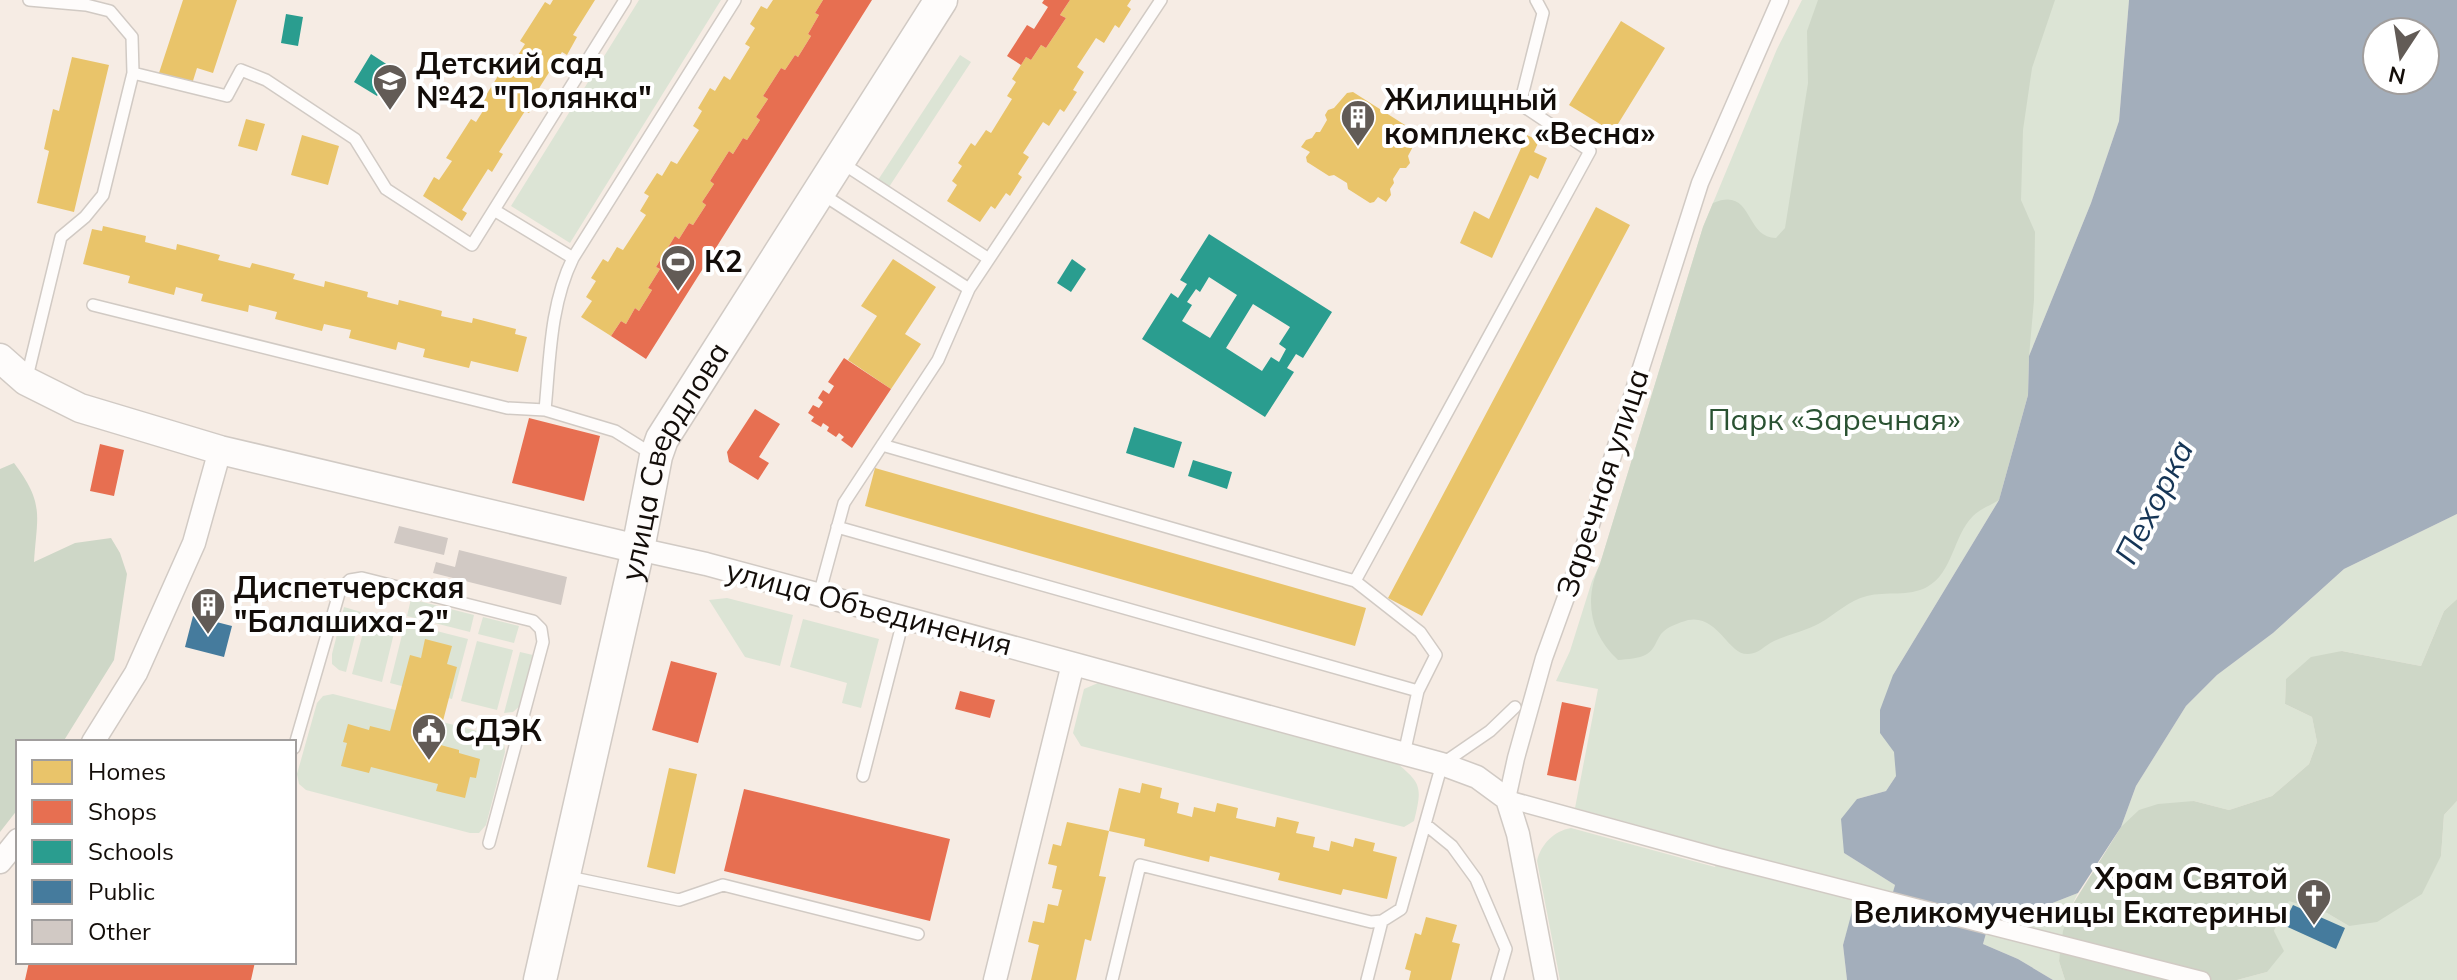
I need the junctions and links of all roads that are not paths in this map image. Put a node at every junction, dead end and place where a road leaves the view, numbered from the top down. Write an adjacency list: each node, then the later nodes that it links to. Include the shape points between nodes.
1 (29, 0): 8 (lane)
2 (625, 0): 12 (lane)
3 (735, 0): 13 (lane)
4 (941, 0): 10 (main road, улица Свердлова)
5 (1161, 0): 14 (lane)
6 (1536, 0): 25 (lane, via 1543,13 1520,104 1590,151)
7 (1780, 0): 36 (street, Заречная улица, via 1700,183 1544,658)
8 (87, 3): 9 (lane, via 110,11 132,37)
9 (133, 73): 12 (lane, via 227,96 241,70 266,80 355,139 386,189 472,245); 18 (lane, via 103,195 61,237)
10 (838, 161): 11 (main road, улица Свердлова); 14 (lane)
11 (818, 191): 15 (lane); 22 (main road, улица Свердлова)
12 (494, 210): 13 (lane)
13 (573, 258): 19 (lane, via 556,305)
14 (989, 259): 15 (lane)
15 (969, 289): 20 (lane, via 938,360)
16 (93, 305): 19 (lane, via 507,408)
17 (0, 358): 18 (street, улица Объединения)
18 (26, 381): 21 (street, улица Объединения, via 80,408)
19 (545, 410): 22 (lane, via 615,431)
20 (882, 445): 23 (lane, via 844,503); 25 (lane)
21 (220, 450): 24 (street, улица Объединения); 31 (street, via 194,543 136,673)
22 (656, 456): 24 (main road, улица Свердлова)
23 (837, 527): 26 (lane); 29 (lane)
24 (638, 549): 26 (street, улица Объединения); 41 (main road, улица Свердлова)
25 (1355, 581): 29 (lane, via 1420,632 1436,655)
26 (819, 595): 27 (street, улица Объединения)
27 (904, 617): 28 (street, улица Объединения); 35 (lane)
28 (1073, 664): 33 (street, улица Объединения); 45 (street)
29 (1418, 691): 33 (lane)
30 (1515, 707): 34 (lane)
31 (94, 740)
32 (296, 741): 39 (lane, via 340,590 350,580 362,578 533,621 543,642)
33 (1404, 754): 34 (street, улица Объединения)
34 (1442, 764): 36 (street, улица Объединения, via 1477,777); 37 (lane)
35 (863, 776)
36 (1507, 799): 49 (street, Заречная улица); 50 (street)
37 (1425, 824): 42 (lane, via 1401,909); 48 (lane, via 1452,846 1476,879 1506,949)
38 (16, 842): 40 (street)
39 (489, 843)
40 (0, 862)
41 (564, 876): 43 (lane, via 679,900 723,885); 44 (main road, улица Свердлова)
42 (1382, 921): 46 (lane, via 1140,865); 47 (lane)
43 (918, 934)
44 (540, 980)
45 (995, 980)
46 (1112, 980)
47 (1367, 980)
48 (1497, 980)
49 (1546, 980)
50 (2202, 980)

